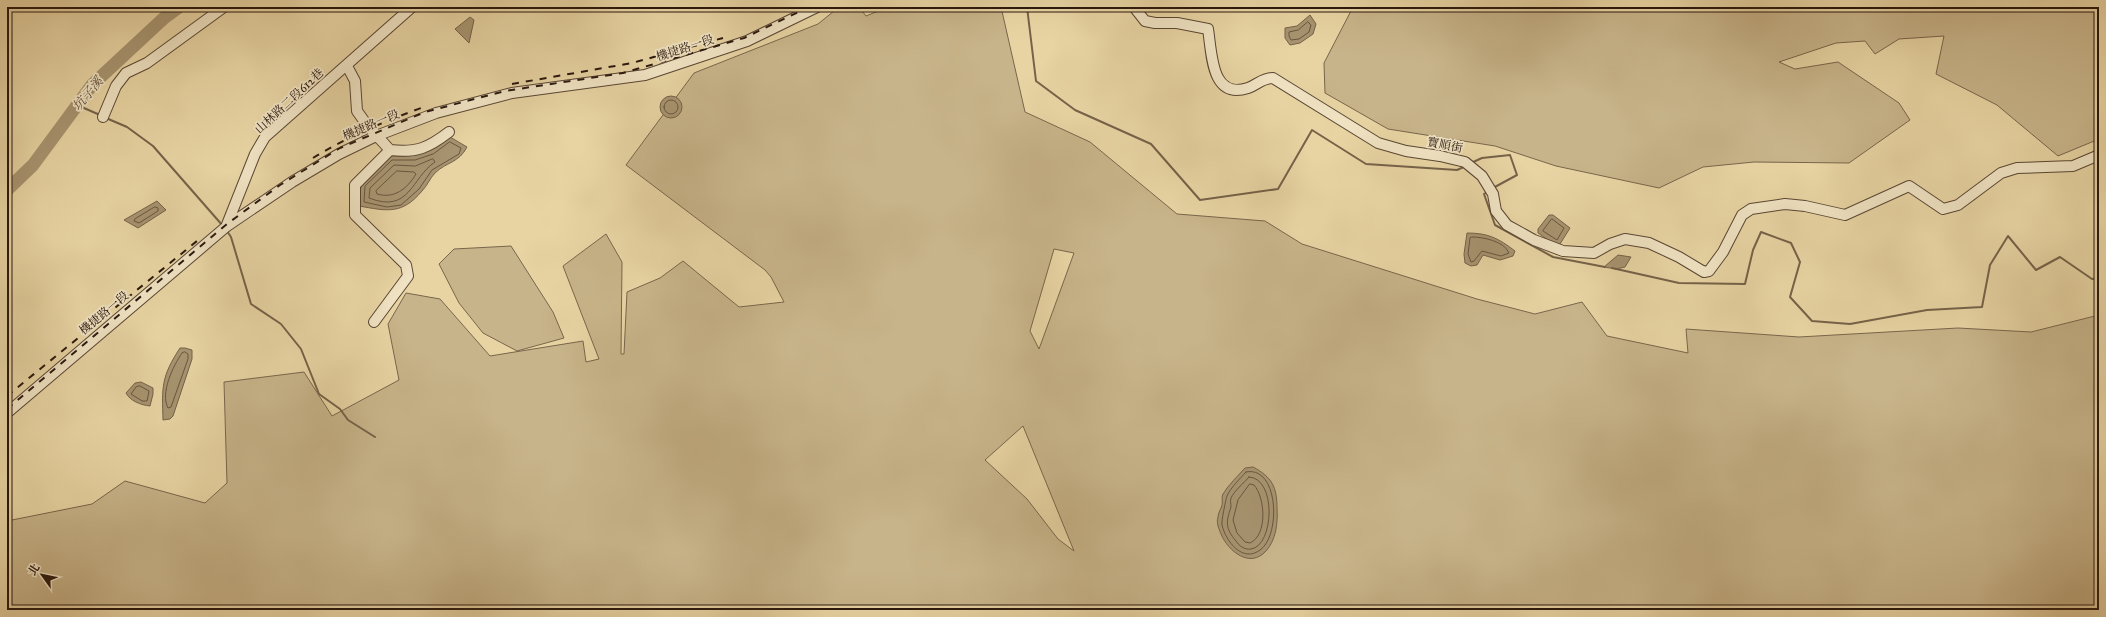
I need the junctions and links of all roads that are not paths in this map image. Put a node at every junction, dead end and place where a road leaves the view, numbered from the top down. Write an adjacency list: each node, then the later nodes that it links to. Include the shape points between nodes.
1 (224, 7): 6 (street, via 147,63 126,73 116,86)
2 (412, 7): 5 (street, 山林路二段612巷)
3 (817, 7): 8 (street, 機捷路一段, via 747,41 645,74 512,93 436,113)
4 (1134, 7): 10 (street, 寶順街, via 1145,21 1208,29 1216,75 1223,87 1232,91 1248,88 1266,78 1273,78 1378,143 1466,162 1482,176 1493,194 1496,211 1507,225 1534,240 1563,251 1594,253 1625,239 1649,243 1704,272 1709,271 1723,252 1742,215 1751,209 1786,204 1845,216 1909,186 1943,209 1958,205 2001,173 2017,168 2073,166)
5 (347, 66): 8 (street, via 355,81 358,111); 11 (street, 山林路二段612巷, via 266,138 255,154)
6 (103, 116)
7 (450, 132): 9 (street, via 430,147 409,152)
8 (376, 136): 9 (street); 11 (street, 機捷路一段, via 292,182)
9 (390, 150): 12 (street, via 355,185 355,215 406,265 408,276)
10 (2099, 155)
11 (225, 229): 13 (street, 機捷路一段)
12 (374, 322)
13 (7, 413)

